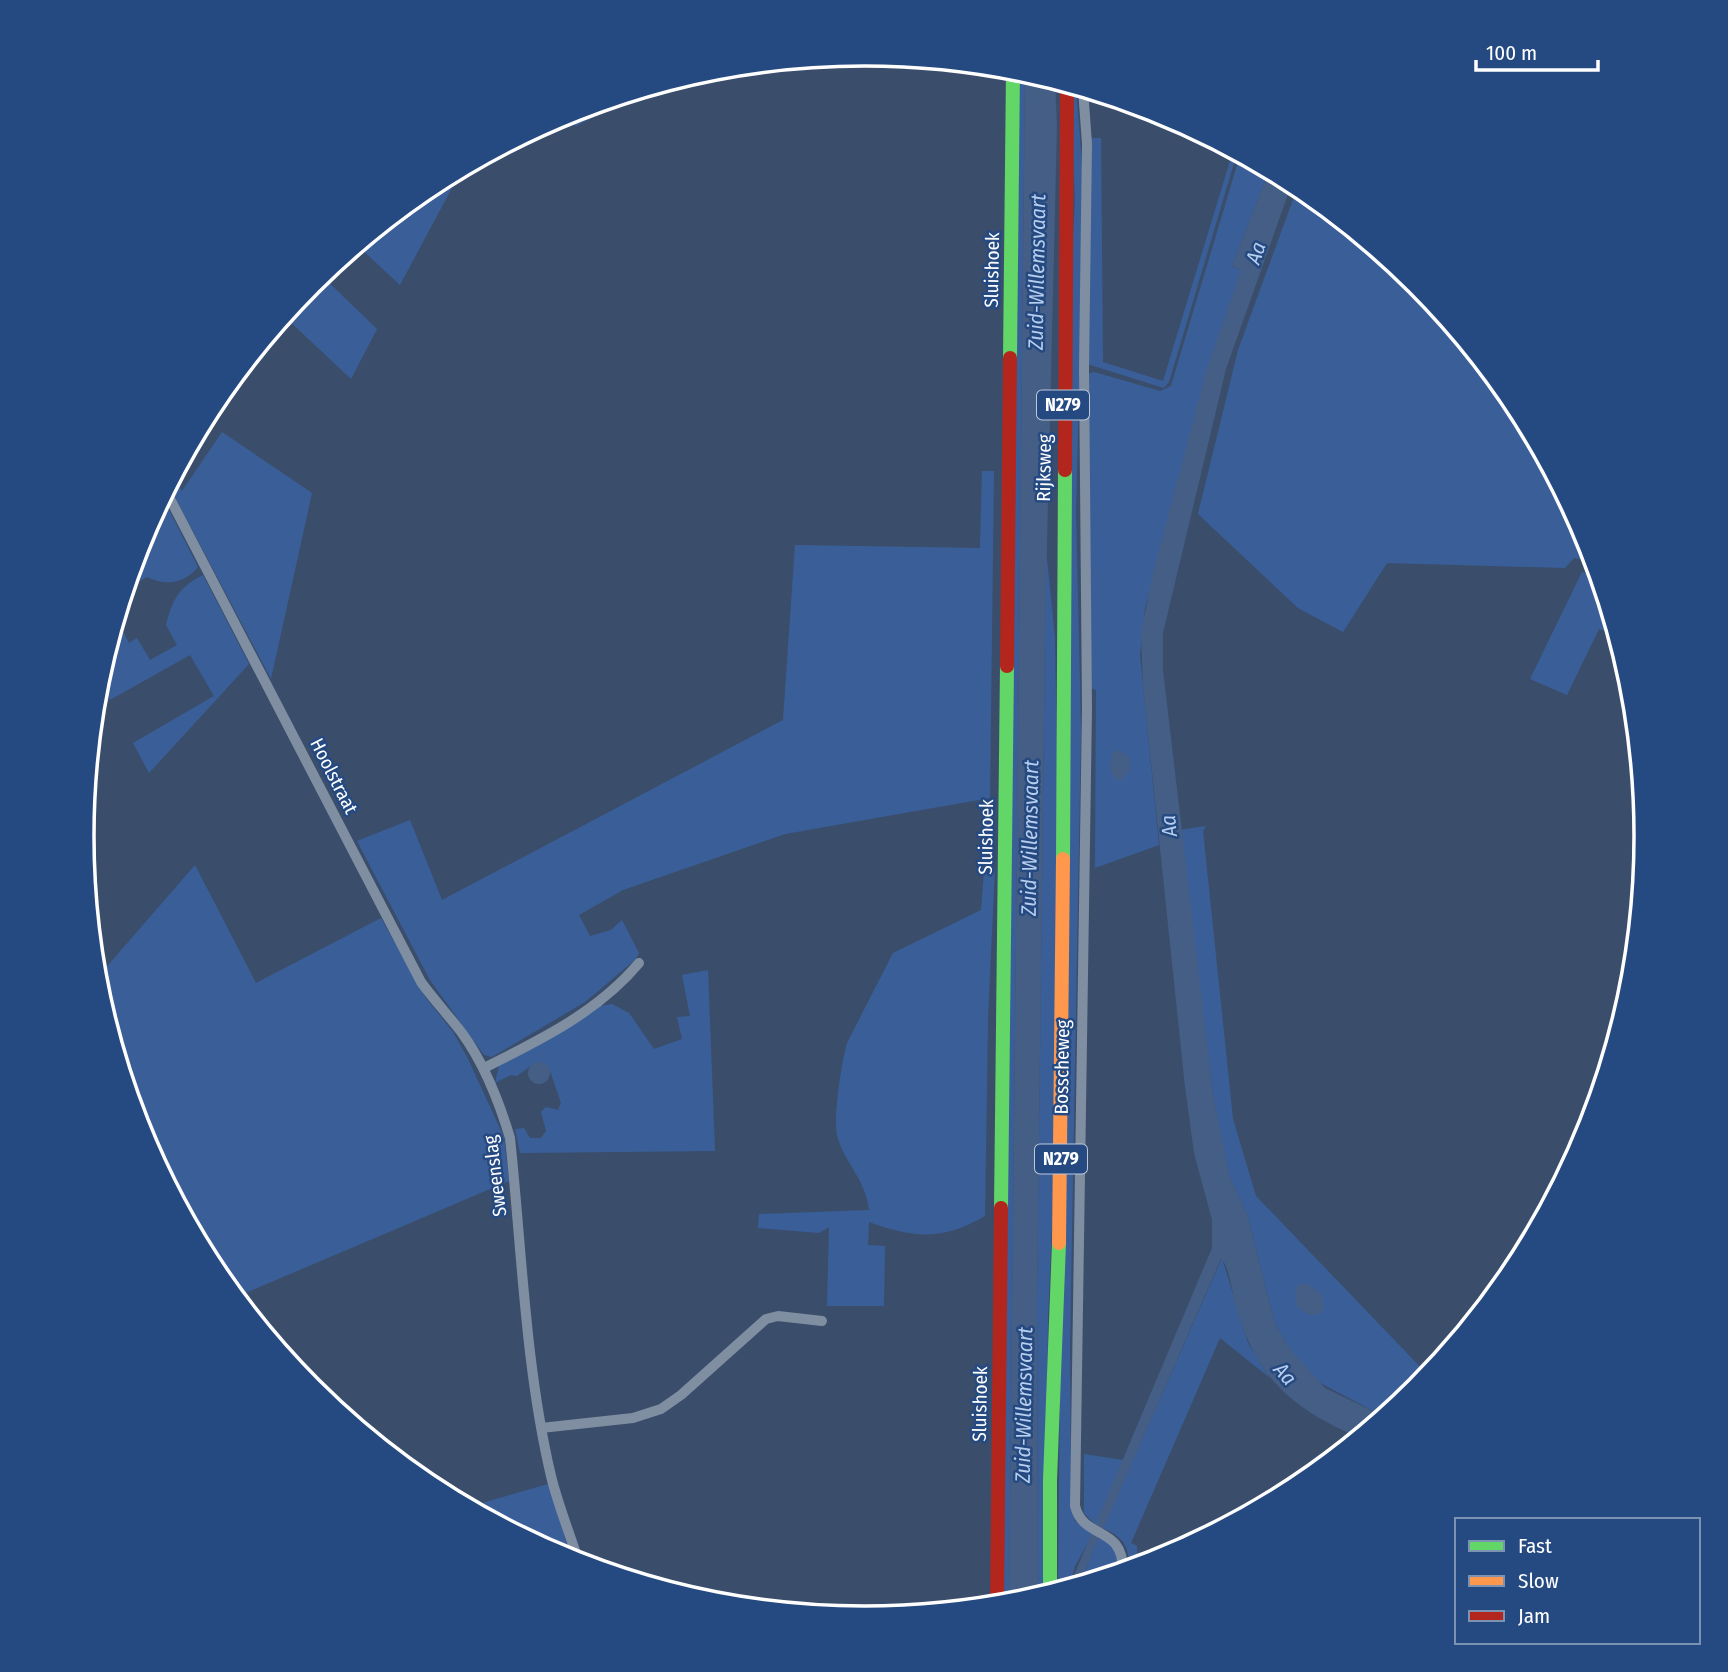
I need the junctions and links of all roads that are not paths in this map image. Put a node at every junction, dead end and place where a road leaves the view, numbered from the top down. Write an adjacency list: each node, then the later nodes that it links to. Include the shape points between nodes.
1 (1013, 81): 14 (street, Sluishoek)
2 (1067, 94): 6 (street, Rijksweg / N279, via 1062,514)
3 (1084, 99): 5 (street, Rijksweg)
4 (171, 502): 8 (street, Hoolstraat, via 421,982)
5 (1087, 708): 12 (street, Bosscheweg, via 1075,1506 1078,1518 1115,1541)
6 (1065, 725): 13 (street, Bosscheweg / N279, via 1061,1188)
7 (639, 963): 8 (street, via 610,993 548,1036)
8 (484, 1068): 10 (street, Sweenslag, via 510,1138 527,1335)
9 (822, 1321): 10 (street, via 766,1319 681,1395 643,1416)
10 (541, 1429): 11 (street, Sweenslag)
11 (574, 1549)
12 (1122, 1561)
13 (1050, 1582)
14 (997, 1594)

